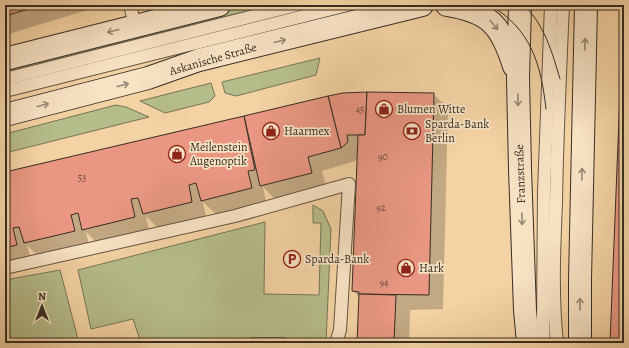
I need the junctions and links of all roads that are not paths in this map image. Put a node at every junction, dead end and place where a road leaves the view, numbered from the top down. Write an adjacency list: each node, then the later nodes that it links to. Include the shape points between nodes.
1 (130, 5): 11 (lane)
2 (219, 5): 11 (main road)
3 (297, 5): 13 (lane)
4 (348, 5): 15 (lane)
5 (422, 5): 16 (main road, Askanische Straße, one-way to 5, via 148,78 199,60)
6 (447, 5): 14 (main road, one-way to 14, via 465,8 490,20 504,40)
7 (520, 5): 14 (main road, Franzstraße)
8 (551, 5): 20 (lane, via 544,192)
9 (563, 5): 21 (lane, via 555,224)
10 (586, 5): 22 (main road, one-way to 10)
11 (135, 26): 12 (main road, one-way to 12)
12 (5, 59)
13 (5, 79)
14 (518, 79): 19 (main road, Franzstraße, one-way to 19)
15 (5, 91)
16 (5, 115)
17 (5, 268): 18 (lane, via 235,216 349,184 340,330)
18 (336, 343)
19 (528, 343)
20 (544, 343)
21 (557, 343)
22 (580, 343)

